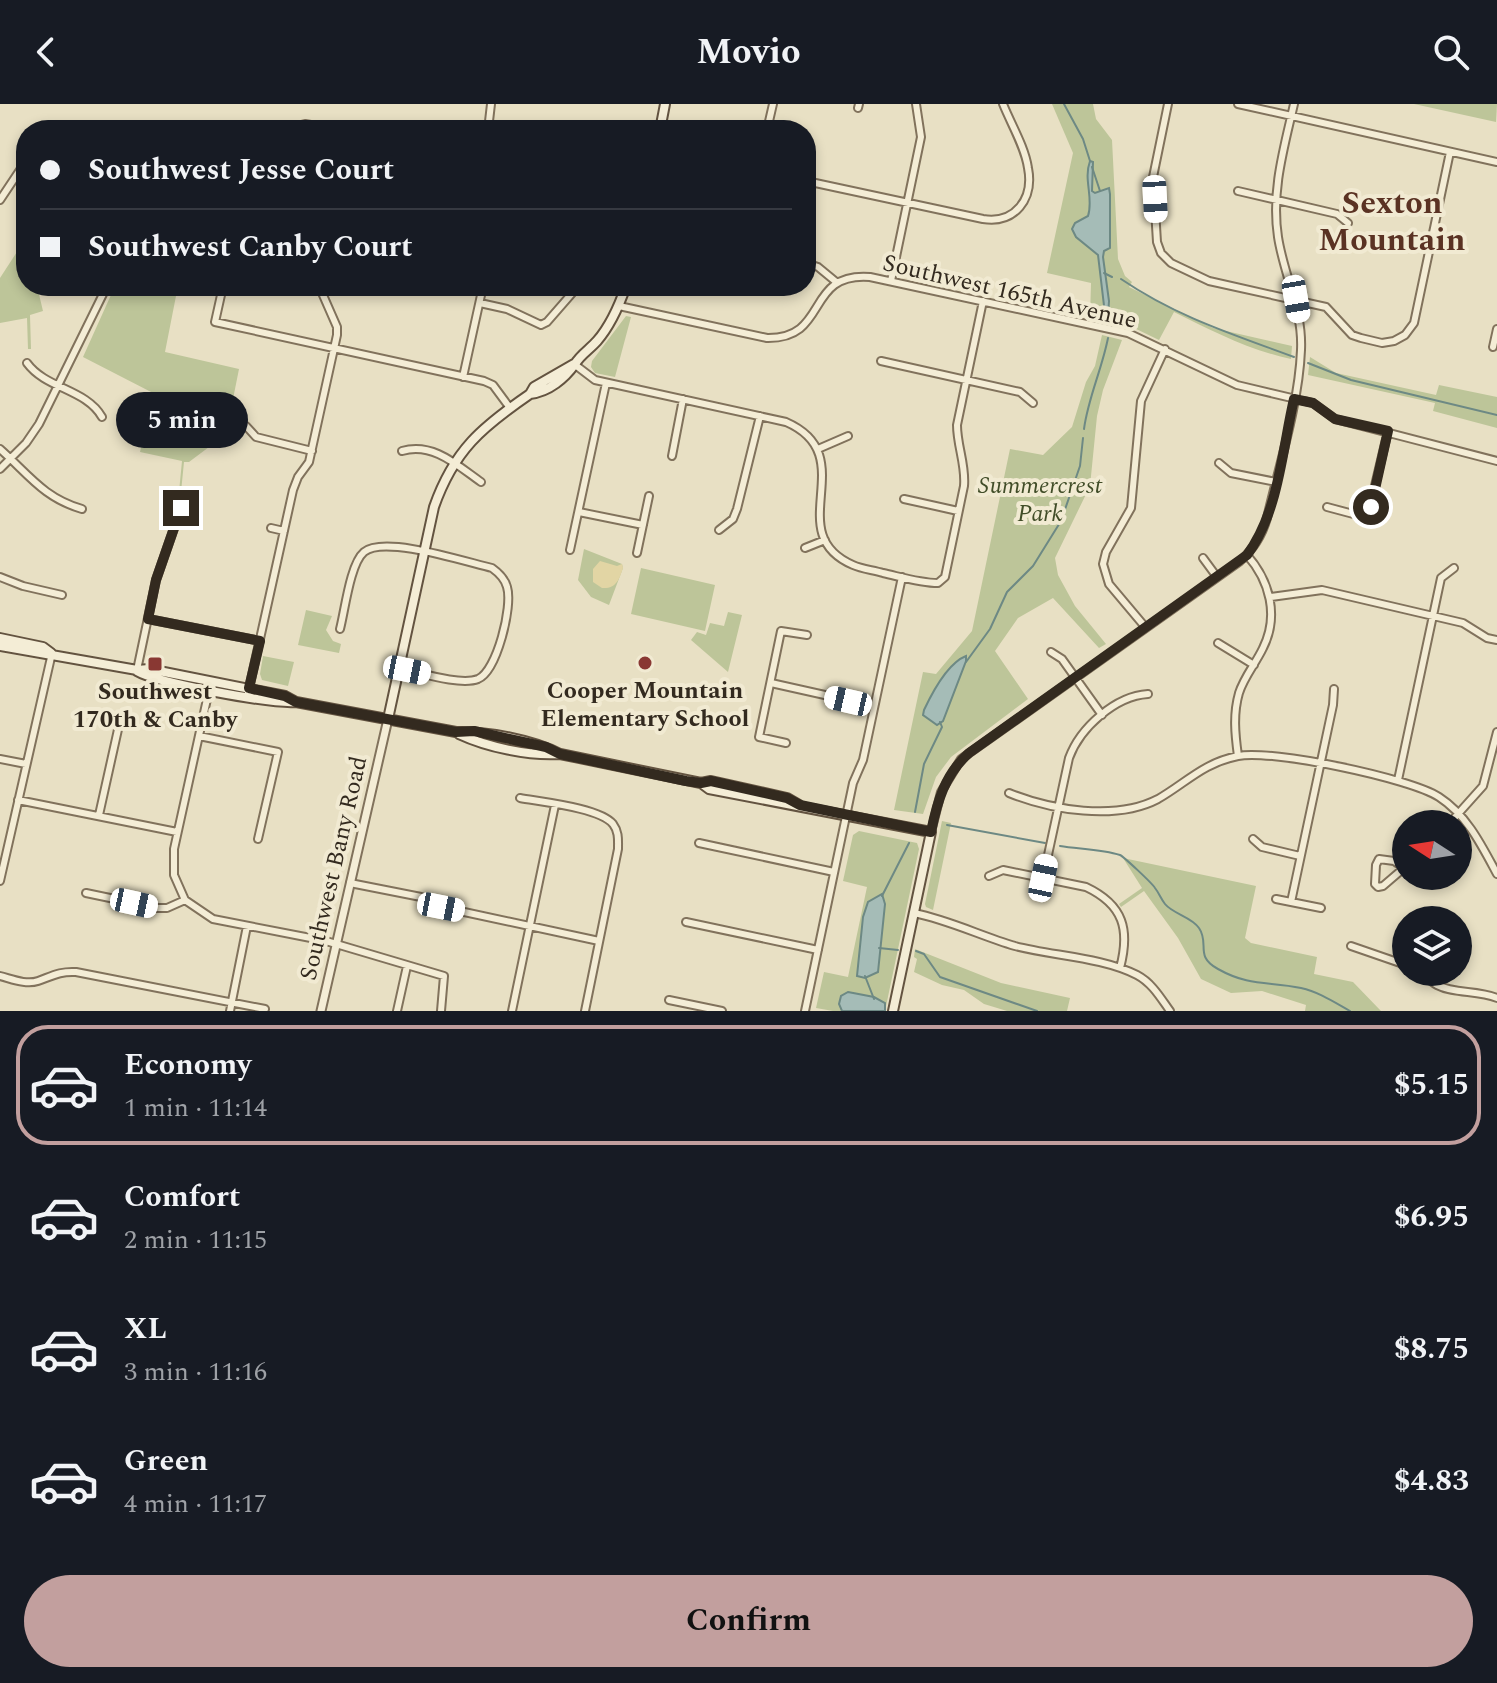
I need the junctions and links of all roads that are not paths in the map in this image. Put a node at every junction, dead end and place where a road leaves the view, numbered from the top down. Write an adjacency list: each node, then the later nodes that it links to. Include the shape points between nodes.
1 (916, 104): 14 (street, via 921,137)
2 (1003, 104): 14 (street, via 1028,164 1022,205 1015,213 995,221)
3 (1168, 104): 25 (street, via 1153,177 1161,253 1209,281)
4 (1238, 104): 6 (street)
5 (1294, 104): 6 (street)
6 (1291, 117): 7 (street); 12 (street)
7 (1450, 152): 8 (street); 25 (street, via 1414,323 1405,335 1388,343 1361,338 1326,307)
8 (1497, 162)
9 (16, 176): 13 (street)
10 (816, 183): 14 (street)
11 (1238, 191): 12 (street)
12 (1276, 199): 15 (street, via 1337,214); 25 (street, via 1278,238)
13 (0, 200)
14 (908, 203): 18 (street)
15 (1348, 223)
16 (816, 266): 17 (street)
17 (835, 281): 18 (street, Southwest 165th Avenue, via 856,276); 28 (street, via 802,328 781,338)
18 (891, 281): 26 (street, Southwest 165th Avenue)
19 (100, 296): 39 (street)
20 (221, 296): 31 (street, via 215,322)
21 (323, 296): 31 (street, via 337,327)
22 (481, 296): 27 (street)
23 (570, 296): 27 (street, via 541,325)
24 (622, 296): 28 (main road, Southwest Bany Road)
25 (1296, 299): 41 (street, via 1301,350)
26 (983, 301): 32 (street, Southwest 165th Avenue, via 1128,333); 37 (street)
27 (480, 303): 36 (street)
28 (619, 306): 35 (main road, Southwest Bany Road)
29 (1497, 329): 30 (street)
30 (1493, 347)
31 (335, 349): 36 (street); 51 (street)
32 (1165, 349): 41 (street, Southwest 165th Avenue, via 1237,385); 87 (street, via 1141,401 1131,508 1103,564 1109,584)
33 (881, 361): 37 (street)
34 (27, 363): 39 (street)
35 (574, 364): 38 (street, via 588,377); 43 (main road, Southwest Bany Road)
36 (463, 377): 43 (street, via 493,385)
37 (967, 378): 42 (street, via 1020,392); 66 (street, via 957,425 965,473)
38 (606, 383): 40 (street); 67 (street)
39 (58, 386): 45 (street, via 94,404); 54 (street)
40 (683, 399): 44 (street); 53 (street)
41 (1294, 399): 47 (street, Southwest 165th Avenue, via 1313,403 1335,419); 60 (street)
42 (1033, 403)
43 (510, 408): 56 (main road, Southwest Bany Road, via 486,425)
44 (760, 416): 50 (street, via 801,429); 70 (street, via 737,509)
45 (102, 417)
46 (246, 426): 51 (street, via 256,437)
47 (1388, 431): 55 (street, Southwest 165th Avenue); 63 (street, via 1368,514)
48 (848, 436): 50 (street)
49 (0, 449): 54 (street)
50 (818, 449): 72 (street, via 824,480 818,512)
51 (312, 451): 71 (street, via 298,477)
52 (402, 451): 56 (street, via 416,447)
53 (672, 456)
54 (11, 459): 58 (street); 65 (street, via 41,489)
55 (1497, 461)
56 (453, 463): 59 (street); 75 (main road, Southwest Bany Road)
57 (1219, 463): 60 (street, via 1231,473)
58 (0, 469)
59 (481, 482)
60 (1276, 482): 77 (street, via 1264,529)
61 (649, 496): 68 (street)
62 (904, 499): 66 (street)
63 (1327, 507)
64 (181, 508): 86 (street)
65 (82, 509)
66 (958, 511): 81 (street, via 942,582)
67 (579, 512): 68 (street); 74 (street)
68 (643, 525): 76 (street)
69 (271, 528): 71 (street)
70 (719, 530)
71 (284, 531): 92 (street)
72 (825, 540): 73 (street); 81 (street, via 851,564)
73 (805, 548)
74 (570, 550)
75 (423, 552): 88 (street, via 389,544 364,552 355,566); 98 (main road, Southwest Bany Road); 98 (street, via 492,568 500,575 509,598 497,655 490,670 470,681)
76 (637, 553)
77 (1247, 555): 82 (street); 84 (street)
78 (1203, 558): 82 (street)
79 (1454, 568): 85 (street, via 1441,578)
80 (0, 577): 83 (street)
81 (902, 577): 106 (street)
82 (1217, 577): 87 (street)
83 (62, 595)
84 (1271, 597): 85 (street, via 1322,590); 97 (street, via 1269,634)
85 (1433, 616): 91 (street); 117 (street)
86 (148, 619): 92 (street); 99 (street)
87 (1146, 628): 100 (street)
88 (340, 629)
89 (807, 635): 101 (street, via 781,631)
90 (0, 638): 96 (main road)
91 (1497, 640)
92 (260, 641): 104 (street)
93 (1218, 643): 97 (street)
94 (0, 646): 96 (main road)
95 (1051, 652): 100 (street)
96 (52, 653): 99 (main road); 115 (street)
97 (1254, 665): 113 (street, via 1236,708)
98 (398, 668): 108 (main road, Southwest Bany Road)
99 (137, 670): 102 (main road)
100 (1075, 678): 107 (street); 129 (street, via 961,759 941,792)
101 (771, 683): 106 (street); 112 (street, via 759,737)
102 (210, 685): 104 (main road); 111 (street)
103 (1334, 689): 116 (street)
104 (248, 692): 108 (main road)
105 (1148, 694): 107 (street, via 1133,695)
106 (874, 706): 125 (street)
107 (1102, 715): 122 (street, via 1075,744)
108 (388, 719): 125 (main road); 140 (street, Southwest Bany Road)
109 (119, 725): 126 (street)
110 (1497, 732): 124 (street, via 1483,786)
111 (199, 736): 128 (street); 130 (street, via 278,752)
112 (786, 743)
113 (1238, 756): 116 (street, via 1273,755); 122 (street, via 1209,765 1156,800 1137,806 1096,812)
114 (0, 759): 115 (street)
115 (26, 764): 120 (street)
116 (1320, 764): 117 (street); 133 (street)
117 (1398, 780): 123 (street, via 1438,797)
118 (1009, 793): 122 (street)
119 (520, 798): 121 (street)
120 (18, 800): 126 (street); 139 (street)
121 (555, 805): 148 (street); 150 (street, via 600,814 618,836)
122 (1059, 806): 138 (street)
123 (1453, 810)
124 (1462, 810)
125 (846, 814): 129 (main road); 135 (street)
126 (99, 815): 128 (street)
127 (1472, 830): 136 (street)
128 (177, 832): 143 (street, via 173,861)
129 (931, 832): 146 (main road)
130 (258, 839)
131 (1253, 839): 133 (street, via 1262,847)
132 (699, 843): 135 (street)
133 (1300, 856): 144 (street)
134 (1405, 867): 134 (street, via 1379,859 1375,884 1383,886)
135 (834, 872): 153 (street)
136 (1497, 874)
137 (989, 876): 138 (street, via 1003,870)
138 (1043, 878): 156 (street, via 1086,887 1109,901 1123,923 1126,940)
139 (0, 881)
140 (350, 883): 148 (street); 151 (street, Southwest Bany Road)
141 (86, 893): 143 (street, via 158,908)
142 (1276, 899): 144 (street)
143 (185, 900): 149 (street, via 213,919)
144 (1291, 902): 145 (street)
145 (1321, 908)
146 (914, 913): 156 (street, via 946,919 1017,946); 170 (main road)
147 (686, 922): 153 (street)
148 (529, 925): 150 (street); 166 (street)
149 (247, 926): 151 (street); 161 (street)
150 (599, 941): 167 (street)
151 (336, 945): 155 (street); 163 (street, Southwest Bany Road)
152 (1351, 946): 154 (street)
153 (818, 950): 169 (street)
154 (1392, 960)
155 (407, 966): 164 (street); 165 (street, via 444,976)
156 (1120, 968): 171 (street, via 1152,985)
157 (0, 976): 161 (street, via 26,982 76,972)
158 (1440, 986): 159 (street)
159 (1497, 998)
160 (669, 1000): 168 (street)
161 (231, 1007): 162 (street)
162 (265, 1009)
163 (321, 1011)
164 (397, 1011)
165 (441, 1011)
166 (512, 1011)
167 (585, 1011)
168 (722, 1011)
169 (805, 1011)
170 (893, 1011)
171 (1170, 1011)

